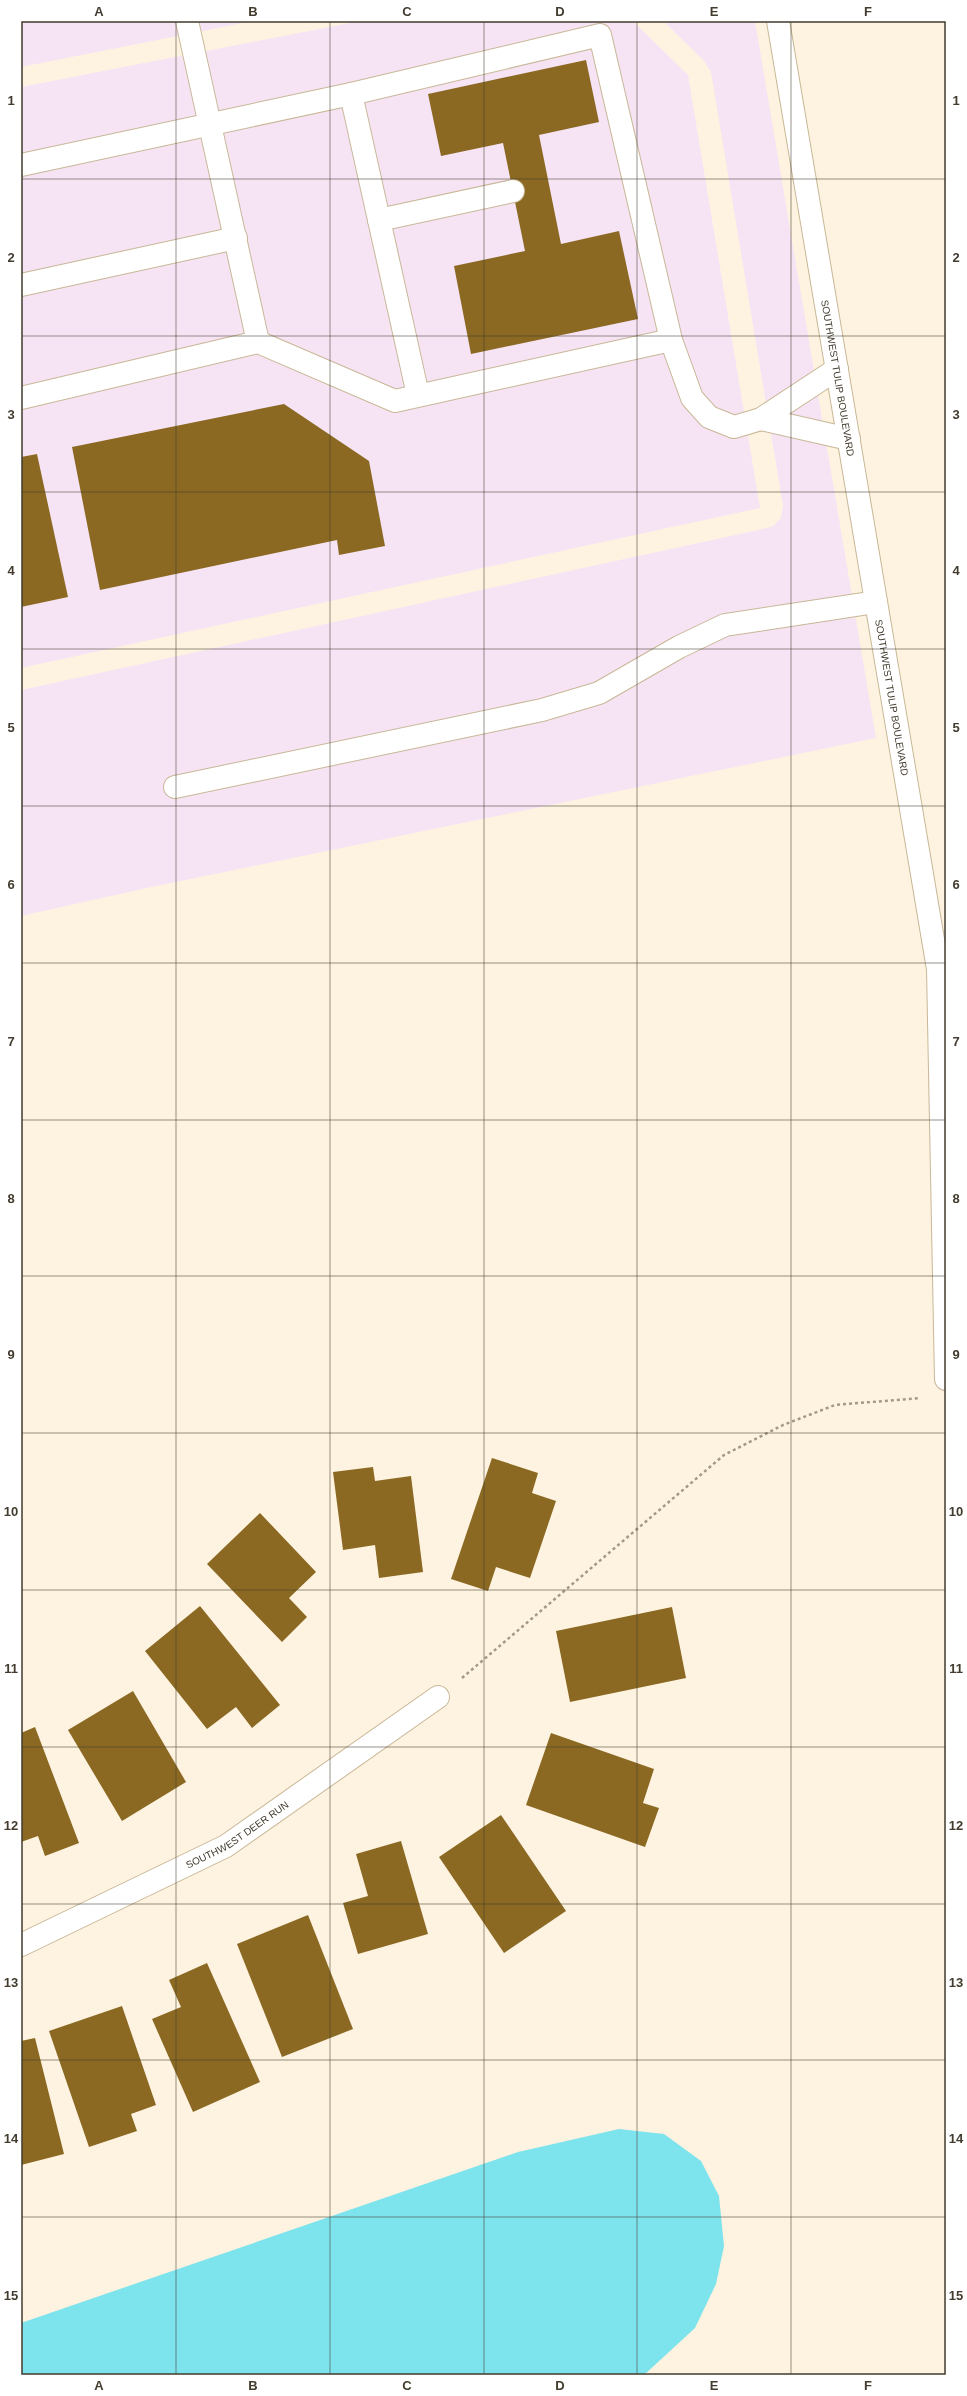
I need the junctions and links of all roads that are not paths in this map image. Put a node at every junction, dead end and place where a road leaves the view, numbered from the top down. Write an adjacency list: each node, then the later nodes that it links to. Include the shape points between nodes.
1 (187, 21): 4 (street)
2 (778, 21): 12 (street, SOUTHWEST TULIP BOULEVARD)
3 (351, 94): 4 (street); 7 (street); 10 (street, via 600,35)
4 (211, 123): 5 (street); 8 (street)
5 (21, 165)
6 (513, 191): 7 (street)
7 (379, 220): 13 (street)
8 (236, 238): 9 (street); 11 (street)
9 (21, 285)
10 (671, 340): 13 (street); 15 (street, via 692,398 709,416 734,427)
11 (258, 342): 13 (street, via 395,401); 14 (street)
12 (837, 369): 15 (street); 16 (street, SOUTHWEST TULIP BOULEVARD)
13 (418, 395)
14 (21, 398)
15 (761, 419): 16 (street)
16 (849, 439): 17 (street, SOUTHWEST TULIP BOULEVARD)
17 (876, 602): 18 (street, via 725,625 679,647 599,693 542,710); 19 (street, SOUTHWEST TULIP BOULEVARD, via 938,970)
18 (175, 787)
19 (946, 1380)
20 (438, 1697): 21 (street, SOUTHWEST DEER RUN, via 226,1846)
21 (21, 1945)

